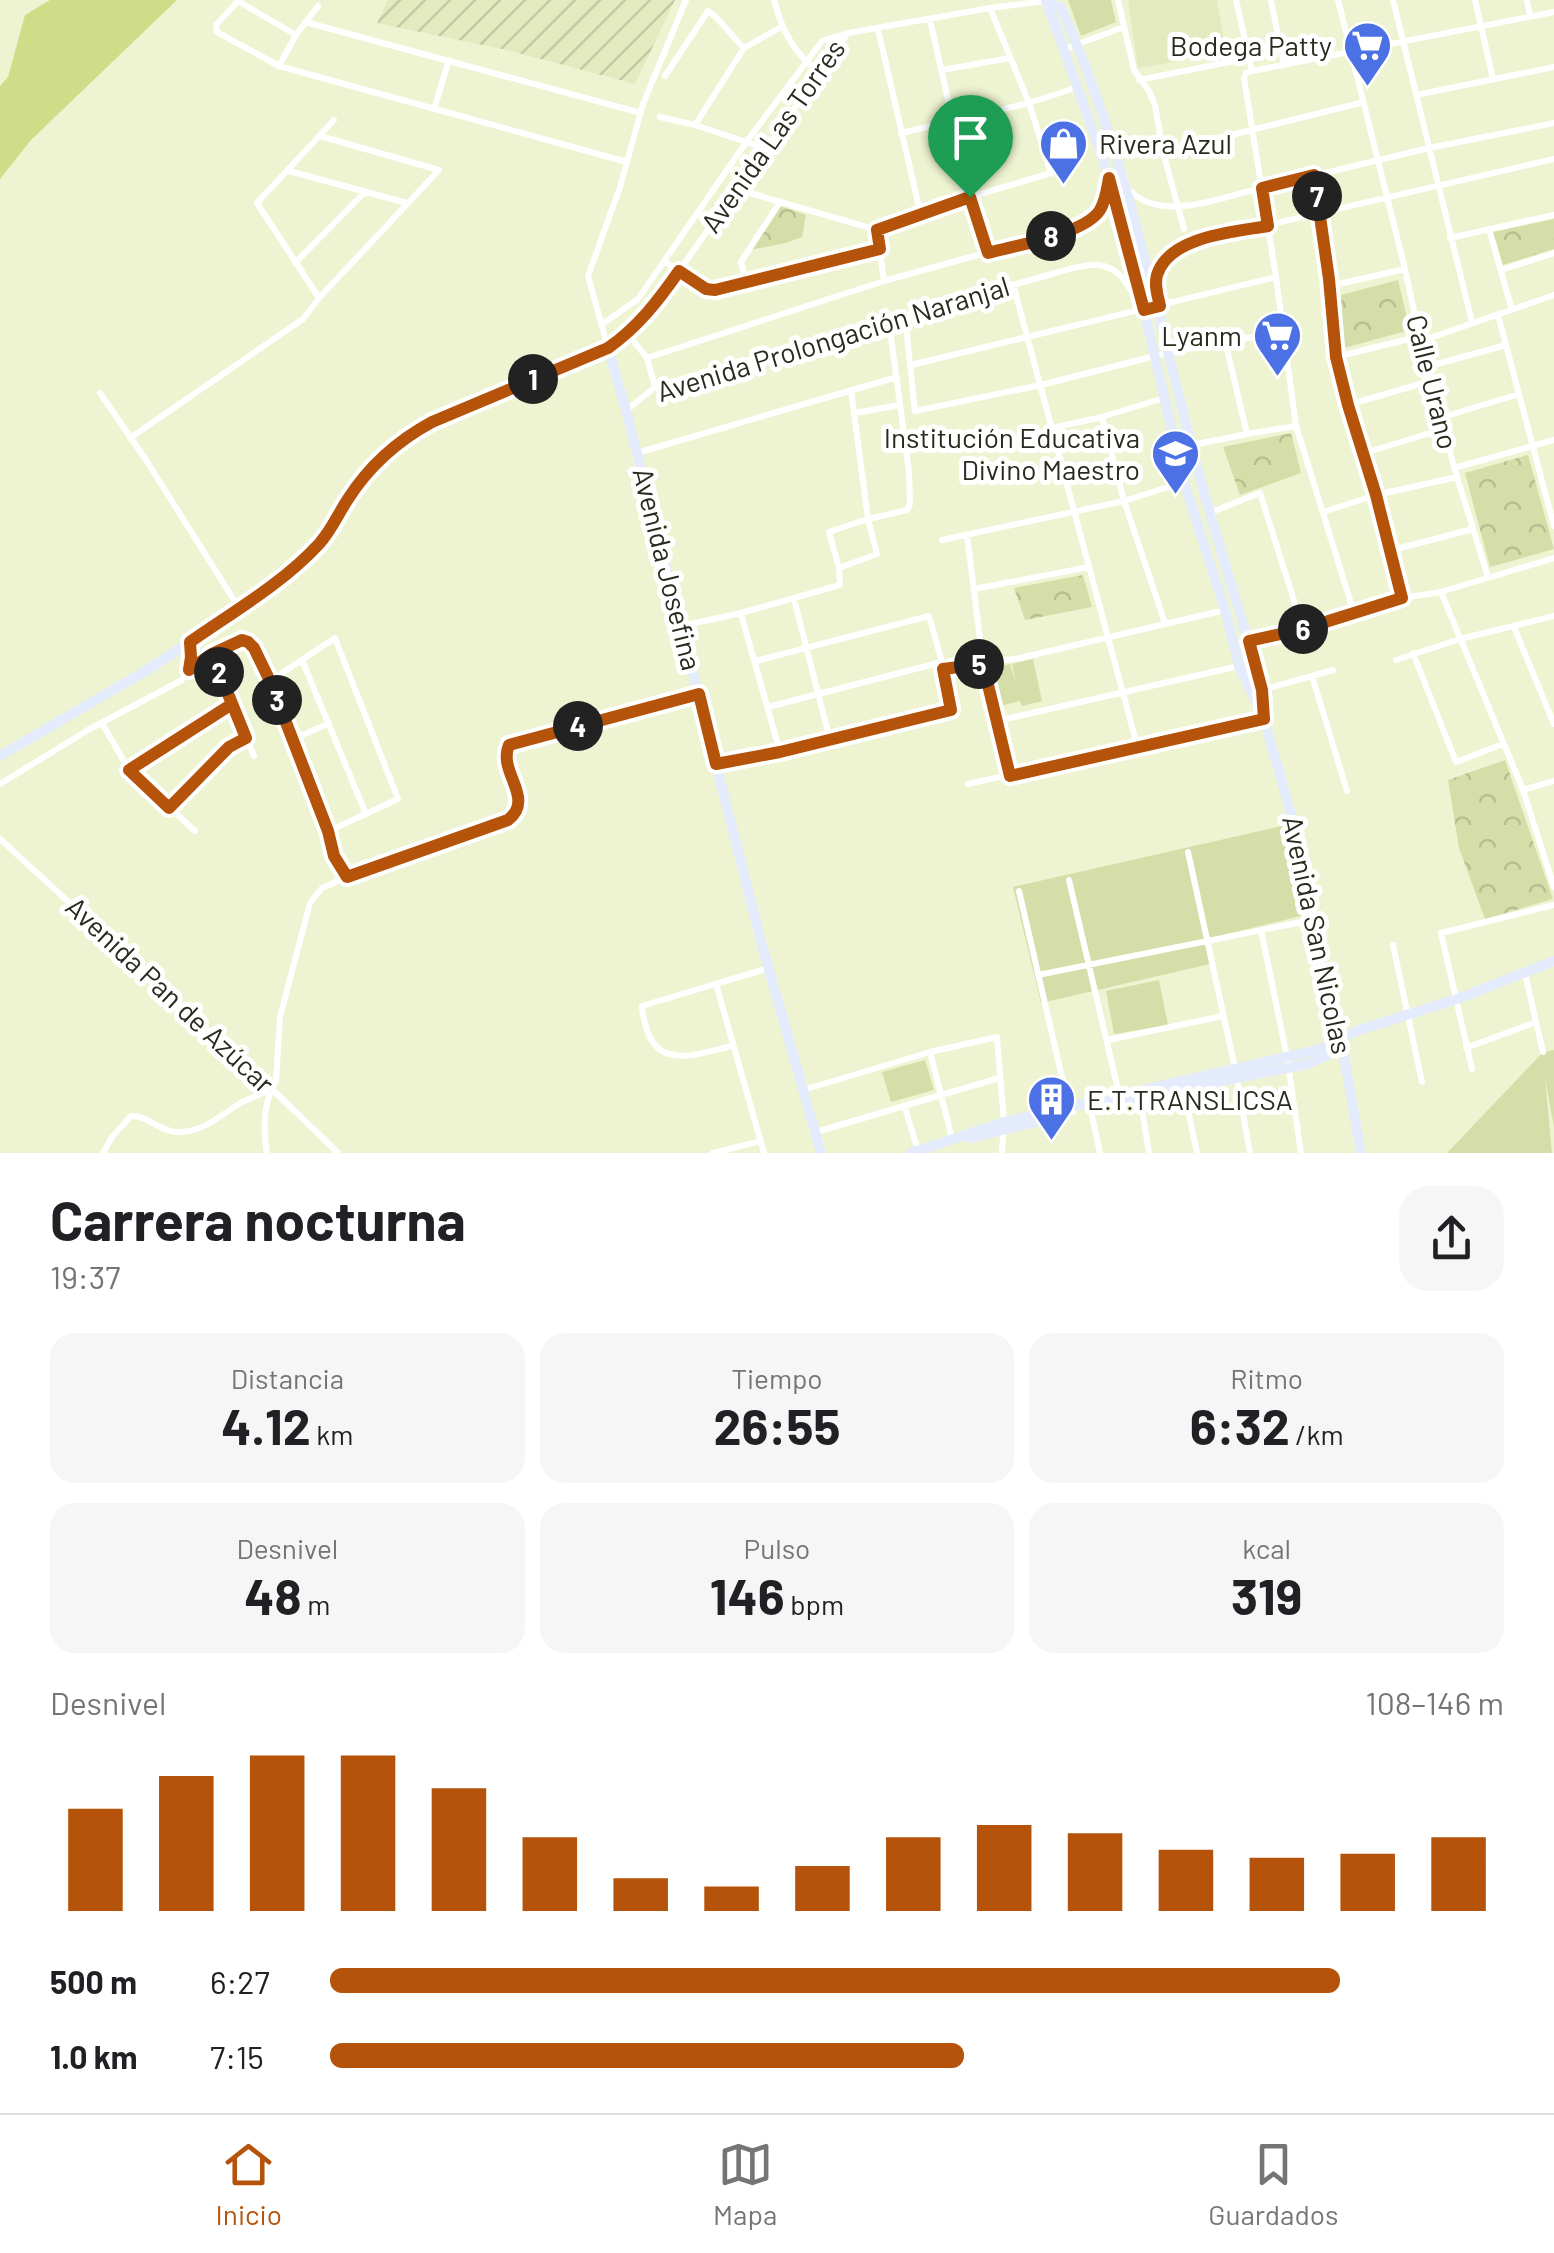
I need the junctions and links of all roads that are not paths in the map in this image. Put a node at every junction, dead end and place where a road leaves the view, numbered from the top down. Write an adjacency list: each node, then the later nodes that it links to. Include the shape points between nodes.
1 (686, 0): 47 (street)
2 (774, 0): 20 (street)
3 (1118, 0): 18 (street)
4 (1236, 0): 30 (street)
5 (1271, 0): 33 (street)
6 (1338, 0): 28 (street, Calle Urano)
7 (1393, 0): 24 (street)
8 (1476, 0): 19 (street)
9 (1526, 0): 15 (street)
10 (238, 1): 23 (street); 34 (street, via 216,32)
11 (1046, 1): 13 (street); 25 (street, Avenida San Nicolas, via 1061,8); 27 (street, Avenida San Nicolas)
12 (318, 6): 17 (street)
13 (990, 8): 16 (street); 29 (street)
14 (1554, 12): 15 (street)
15 (1530, 16): 19 (street)
16 (930, 20): 21 (street); 36 (street)
17 (305, 22): 23 (street); 31 (street)
18 (1124, 26): 25 (street); 40 (street)
19 (1482, 26): 24 (street); 41 (street)
20 (781, 27): 26 (street); 32 (street)
21 (878, 30): 22 (street); 54 (street)
22 (848, 33): 32 (street, Avenida Las Torres, via 822,41); 38 (street, Avenida Las Torres)
23 (296, 35): 34 (street)
24 (1403, 42): 28 (street); 43 (street)
25 (1078, 44): 27 (street); 66 (street, Avenida San Nicolas)
26 (744, 48): 39 (street, via 708,11); 52 (street)
27 (1065, 50): 42 (street, Avenida San Nicolas)
28 (1351, 52): 33 (street); 45 (street, Calle Urano)
29 (1011, 58): 36 (street); 44 (street)
30 (1249, 58): 37 (street); 40 (street)
31 (449, 60): 46 (street); 47 (street)
32 (804, 62): 38 (street); 56 (street, Avenida Las Torres)
33 (1284, 65): 37 (street)
34 (280, 66): 46 (street)
35 (1554, 68): 41 (street)
36 (942, 70): 50 (street)
37 (1252, 71): 53 (street, via 1244,78)
38 (820, 73): 57 (street, Avenida Las Torres)
39 (665, 76)
40 (1139, 80): 59 (street, via 1156,105)
41 (1493, 80): 43 (street)
42 (1078, 87): 44 (street); 65 (street, Avenida San Nicolas)
43 (1416, 95): 58 (street)
44 (1029, 102): 50 (street); 71 (street, via 1051,173)
45 (1364, 102): 53 (street); 60 (street, Calle Urano)
46 (434, 109): 62 (street)
47 (640, 112): 62 (street)
48 (660, 118): 52 (street)
49 (334, 120): 55 (street)
50 (954, 120): 54 (street); 71 (street)
51 (1554, 123): 58 (street)
52 (695, 125): 56 (street)
53 (1251, 130): 59 (street); 68 (street)
54 (901, 133): 78 (street)
55 (320, 136): 63 (street); 74 (street, via 439,170)
56 (747, 141): 57 (street); 87 (street, Avenida Las Torres)
57 (765, 148): 69 (street, Avenida Las Torres)
58 (1429, 148): 60 (street); 67 (street)
59 (1163, 152): 75 (street)
60 (1378, 160): 64 (street); 72 (street, Calle Urano)
61 (1554, 160): 67 (street)
62 (627, 162): 107 (street, Avenida Josefina, via 588,276)
63 (288, 171): 70 (street); 88 (street, via 256,203)
64 (1314, 175): 68 (street); 76 (street)
65 (1109, 178): 86 (street, Avenida Prolongación Naranjal, via 1100,212 1086,225); 101 (street, Avenida San Nicolas)
66 (1123, 180): 75 (street, via 1145,201); 99 (street, Avenida San Nicolas)
67 (1437, 186): 72 (street); 83 (street)
68 (1258, 189): 75 (street); 79 (street)
69 (736, 190): 73 (street); 91 (street, Avenida Las Torres)
70 (366, 192): 74 (street); 88 (street)
71 (970, 197): 78 (street); 86 (street)
72 (1386, 198): 76 (street); 89 (street, Calle Urano)
73 (780, 202): 82 (street); 94 (street, via 741,262)
74 (407, 203): 98 (street)
75 (1178, 208): 80 (street)
76 (1320, 213): 79 (street); 96 (street)
77 (1554, 215): 81 (street)
78 (921, 216): 82 (street)
79 (1268, 226): 92 (street); 99 (street, via 1175,251 1158,274)
80 (1184, 229)
81 (1490, 229): 83 (street); 90 (street)
82 (877, 230): 84 (street)
83 (1450, 238): 106 (street)
84 (880, 249): 93 (street); 94 (street)
85 (1554, 252): 90 (street)
86 (988, 253): 93 (street, Avenida Prolongación Naranjal)
87 (664, 261): 91 (street); 107 (street, Avenida Las Torres, via 638,299)
88 (296, 263): 98 (street)
89 (1405, 268): 96 (street); 111 (street, Calle Urano)
90 (1501, 270): 102 (street)
91 (679, 271): 94 (street, via 706,289); 109 (street, Avenida Las Torres)
92 (1276, 277): 99 (street); 108 (street)
93 (884, 281): 118 (street, Avenida Prolongación Naranjal)
94 (746, 282)
95 (1014, 284): 101 (street, Avenida Prolongación Naranjal, via 1098,264 1120,276); 104 (street, Avenida Prolongación Naranjal); 110 (street)
96 (1330, 286): 117 (street)
97 (1553, 296): 100 (street); 102 (street)
98 (318, 298): 139 (street, via 303,318)
99 (1159, 306): 101 (street); 115 (street, Avenida San Nicolas)
100 (1554, 306)
101 (1141, 310): 110 (street); 116 (street, Avenida San Nicolas)
102 (1512, 310): 103 (street)
103 (1498, 315): 106 (street); 113 (street)
104 (905, 317): 105 (street, Avenida Prolongación Naranjal); 119 (street)
105 (889, 322): 121 (street); 124 (street, Avenida Prolongación Naranjal)
106 (1472, 322): 111 (street)
107 (602, 325): 114 (street, Avenida Josefina)
108 (1284, 333): 112 (street); 135 (street)
109 (628, 334): 114 (street, Avenida Las Torres); 118 (street)
110 (1028, 336): 119 (street); 123 (street)
111 (1420, 338): 117 (street); 120 (street, Calle Urano)
112 (1225, 342): 115 (street); 138 (street)
113 (1506, 345): 120 (street); 127 (street)
114 (608, 348): 131 (street, Avenida Josefina); 167 (street, via 414,432 365,474 313,550)
115 (1168, 353): 116 (street); 141 (street, Avenida San Nicolas)
116 (1155, 356): 123 (street); 128 (street, Avenida San Nicolas)
117 (1336, 357): 130 (street)
118 (647, 358): 124 (street)
119 (910, 365): 123 (street, via 915,411)
120 (1426, 367): 122 (street, Calle Urano)
121 (896, 377): 125 (street); 129 (street)
122 (1430, 381): 130 (street); 134 (street, Calle Urano)
123 (1041, 384): 136 (street)
124 (655, 388): 131 (street, Avenida Prolongación Naranjal)
125 (851, 390): 132 (street); 143 (street)
126 (100, 392): 139 (street)
127 (1519, 394): 134 (street); 142 (street)
128 (1164, 398): 133 (street); 147 (street, Avenida San Nicolas)
129 (900, 404): 132 (street); 153 (street, via 910,504)
130 (1348, 405): 144 (street)
131 (626, 410): 143 (street, Avenida Josefina)
132 (854, 413): 153 (street)
133 (1102, 417): 136 (street); 149 (street)
134 (1440, 418): 137 (street, Calle Urano)
135 (1296, 426): 138 (street); 150 (street)
136 (1052, 428): 151 (street)
137 (1444, 430): 144 (street); 145 (street, Calle Urano)
138 (1247, 434): 141 (street)
139 (130, 438): 167 (street)
140 (1554, 440): 142 (street)
141 (1191, 446): 152 (street, Avenida San Nicolas)
142 (1533, 446): 145 (street); 154 (street)
143 (637, 453): 173 (street, Avenida Josefina)
144 (1362, 454): 148 (street)
145 (1454, 468): 146 (street, Calle Urano)
146 (1457, 477): 148 (street); 155 (street, Calle Urano)
147 (1184, 482): 149 (street); 168 (street, Avenida San Nicolas)
148 (1376, 495): 150 (street); 158 (street)
149 (1124, 501): 151 (street); 172 (street)
150 (1322, 512): 170 (street)
151 (1074, 513): 156 (street); 161 (street)
152 (1209, 513): 175 (street, via 1260,493); 178 (street, Avenida San Nicolas)
153 (868, 518): 160 (street, via 830,532); 160 (street, via 877,554)
154 (1554, 526)
155 (1473, 529): 158 (street); 162 (street, Calle Urano)
156 (967, 535): 157 (street); 163 (street)
157 (942, 540)
158 (1389, 552): 165 (street)
159 (1554, 558): 162 (street)
160 (839, 568): 166 (street, via 839,586)
161 (1089, 568): 163 (street); 176 (street)
162 (1488, 577): 164 (street)
163 (974, 589): 186 (street)
164 (1441, 592): 165 (street); 177 (street)
165 (1402, 598): 170 (street)
166 (794, 599): 169 (street); 180 (street)
167 (239, 608): 179 (street)
168 (1224, 610): 172 (street); 188 (street, Avenida San Nicolas)
169 (741, 613): 173 (street); 185 (street)
170 (1354, 613): 175 (street)
171 (1554, 616): 174 (street)
172 (1165, 623): 176 (street)
173 (681, 626): 195 (street, Avenida Josefina)
174 (1514, 627): 177 (street); 201 (street)
175 (1303, 629): 178 (street)
176 (1108, 638): 186 (street); 194 (street)
177 (1460, 639): 181 (street); 207 (street)
178 (1249, 641): 193 (street, Avenida San Nicolas)
179 (190, 642): 189 (street); 210 (street)
180 (807, 647): 185 (street); 187 (street, via 928,616); 196 (street)
181 (1413, 653): 184 (street); 207 (street, via 1456,762)
182 (212, 654): 189 (street); 192 (street, via 248,642); 197 (street)
183 (302, 660): 192 (street); 203 (street); 221 (street, via 334,638 398,799)
184 (1396, 660)
185 (756, 661): 198 (street)
186 (983, 664): 187 (street); 200 (street)
187 (943, 666): 196 (street); 206 (street, via 951,710)
188 (1238, 666): 194 (street); 199 (street, Avenida San Nicolas)
189 (189, 670): 202 (street)
190 (1333, 670): 191 (street)
191 (1312, 676): 193 (street); 219 (street)
192 (270, 681): 205 (street)
193 (1262, 690): 199 (street, Avenida San Nicolas)
194 (1122, 692): 200 (street); 208 (street)
195 (699, 694): 212 (street, Avenida Josefina); 226 (street, via 509,745 505,758 519,801 516,814)
196 (818, 694): 198 (street); 206 (street)
197 (232, 704): 204 (street); 213 (street)
198 (768, 708): 209 (street)
199 (1264, 719): 208 (street); 231 (street, Avenida San Nicolas)
200 (998, 721): 214 (street)
201 (1554, 722)
202 (102, 723): 213 (street); 216 (street)
203 (328, 724): 205 (street); 221 (street)
204 (246, 738): 211 (street); 220 (street)
205 (292, 740): 223 (street)
206 (830, 740): 209 (street)
207 (1503, 744): 218 (street)
208 (1138, 748): 214 (street)
209 (780, 752): 212 (street)
210 (0, 756)
211 (254, 756)
212 (716, 764): 237 (street, Avenida Josefina)
213 (129, 770): 220 (street)
214 (1010, 776): 217 (street)
215 (1554, 780): 218 (street)
216 (0, 784)
217 (968, 784)
218 (1523, 790): 228 (street)
219 (1347, 791)
220 (169, 808): 222 (street)
221 (366, 814): 223 (street)
222 (195, 831)
223 (328, 831): 226 (street)
224 (0, 839): 256 (street, Avenida Pan de Azúcar)
225 (1188, 852): 233 (street)
226 (347, 877): 256 (street, via 322,888 310,903 280,1017)
227 (1069, 880): 236 (street)
228 (1554, 887)
229 (1019, 891): 239 (street)
230 (1554, 905): 241 (street, via 1441,933)
231 (1312, 920): 232 (street); 245 (street, Avenida San Nicolas)
232 (1261, 930): 233 (street); 251 (street)
233 (1207, 941): 236 (street); 243 (street)
234 (1393, 945): 242 (street)
235 (1554, 961): 238 (street)
236 (1090, 965): 239 (street); 246 (street)
237 (769, 968): 240 (street); 257 (street, Avenida Josefina)
238 (1524, 974): 241 (street); 244 (street)
239 (1038, 975): 264 (street)
240 (716, 984): 247 (street); 247 (street, via 642,1006 642,1014 661,1051 678,1056)
241 (1457, 999): 242 (street); 248 (street)
242 (1407, 1013): 245 (street); 255 (street)
243 (1223, 1016): 246 (street); 253 (street)
244 (1536, 1022): 248 (street); 250 (street)
245 (1341, 1039): 251 (street); 282 (street, Avenida San Nicolas)
246 (1108, 1040): 260 (street)
247 (734, 1046): 268 (street)
248 (1466, 1048): 252 (street)
249 (930, 1052): 254 (street, via 997,1036); 257 (street); 259 (street)
250 (1543, 1052)
251 (1288, 1062): 253 (street); 281 (street)
252 (1472, 1068)
253 (1235, 1073): 258 (street); 260 (street); 280 (street)
254 (999, 1078): 259 (street); 265 (street)
255 (1422, 1082)
256 (271, 1088): 270 (street, via 196,1130 162,1129 131,1116); 271 (street); 272 (street, Avenida Pan de Azúcar)
257 (802, 1090): 266 (street, Avenida Josefina)
258 (1184, 1090): 261 (street); 279 (street)
259 (942, 1094): 262 (street); 267 (street)
260 (1120, 1098): 261 (street); 263 (street)
261 (1140, 1098): 278 (street)
262 (904, 1105): 266 (street); 269 (street)
263 (1090, 1105): 264 (street); 277 (street)
264 (1072, 1109): 265 (street)
265 (1004, 1126): 267 (street); 276 (street)
266 (816, 1132): 275 (street, Avenida Josefina)
267 (952, 1140): 269 (street)
268 (761, 1141): 273 (street); 274 (street)
269 (914, 1152)
270 (103, 1153)
271 (267, 1153)
272 (338, 1153)
273 (713, 1153)
274 (764, 1153)
275 (821, 1153)
276 (1002, 1153)
277 (1100, 1153)
278 (1149, 1153)
279 (1197, 1153)
280 (1250, 1153)
281 (1300, 1153)
282 (1362, 1153)

